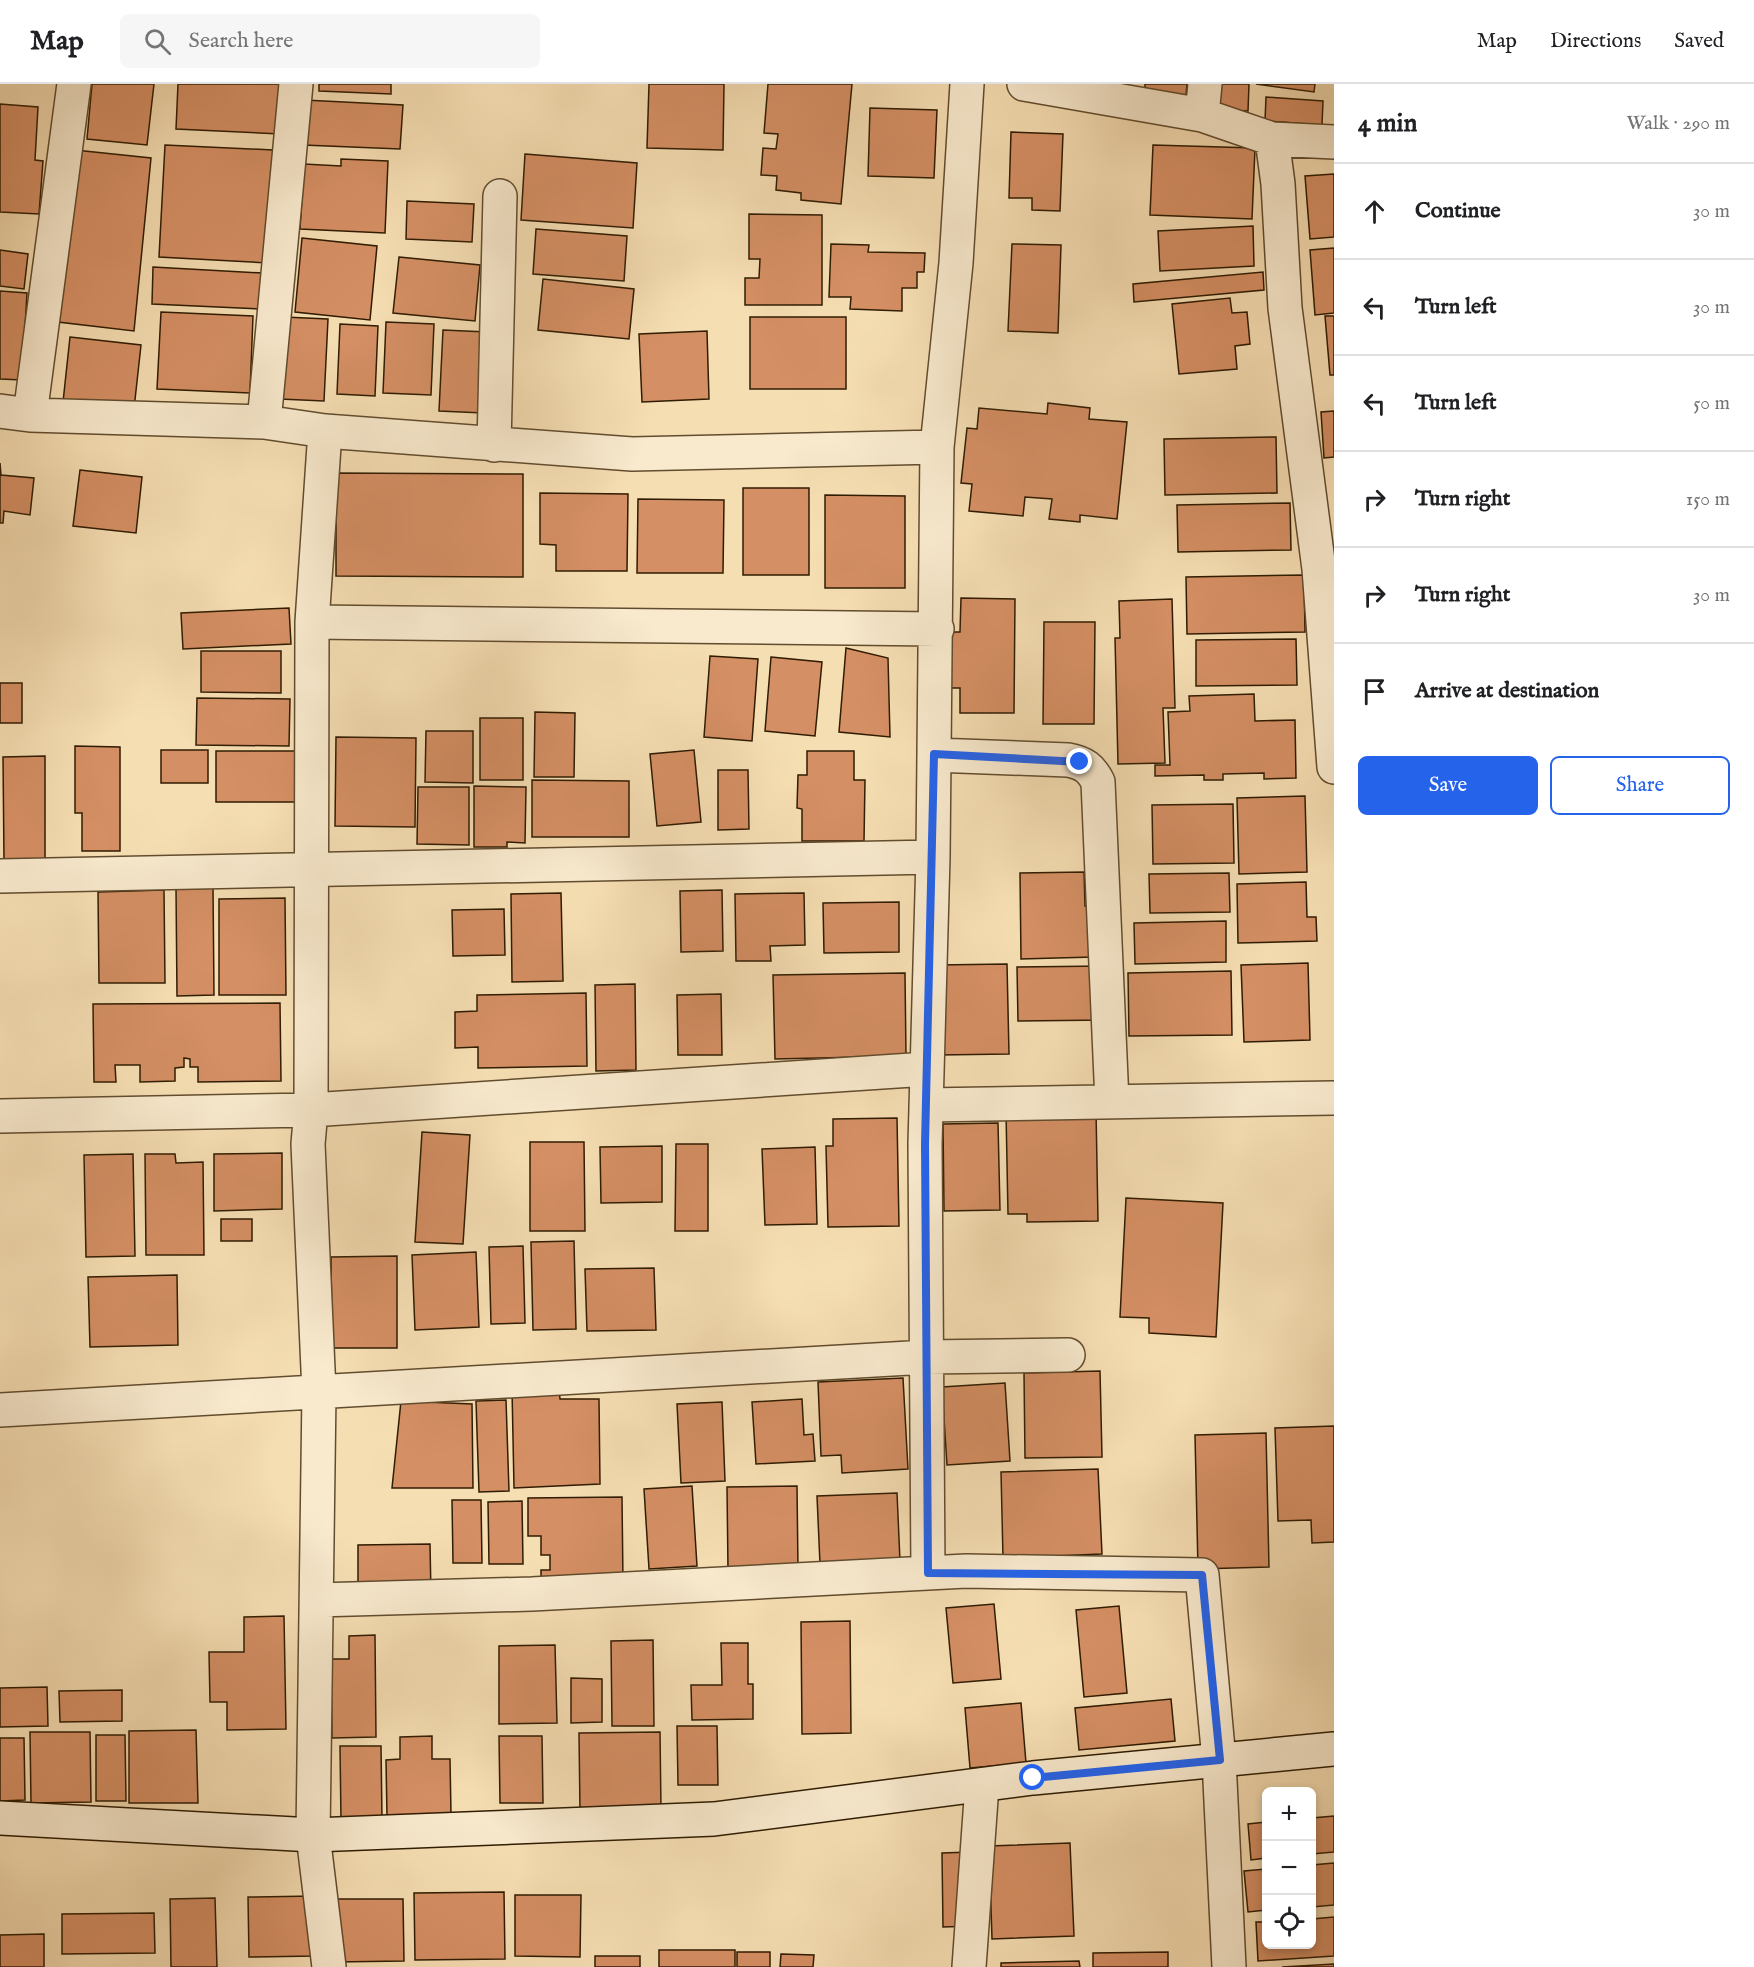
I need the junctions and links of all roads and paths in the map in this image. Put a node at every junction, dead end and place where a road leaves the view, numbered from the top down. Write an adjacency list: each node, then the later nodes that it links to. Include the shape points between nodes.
1 (74, 84): 9 (street)
2 (296, 84): 10 (street)
3 (967, 84): 13 (street, via 956,263)
4 (1024, 84): 5 (street)
5 (1204, 100): 6 (street)
6 (1272, 139): 7 (street); 17 (street, via 1285,308 1319,569)
7 (1334, 142)
8 (500, 196): 12 (street)
9 (15, 413): 10 (street)
10 (264, 422): 11 (street)
11 (325, 431): 12 (street); 14 (street)
12 (494, 445): 13 (street, via 632,454)
13 (937, 447): 15 (street)
14 (312, 622): 15 (street); 19 (street)
15 (936, 629): 16 (street)
16 (934, 754): 18 (street); 23 (street, via 1068,760 1092,769 1098,782)
17 (1334, 767)
18 (933, 857): 19 (street); 21 (street)
19 (313, 870): 20 (street); 25 (street)
20 (0, 876)
21 (927, 1069): 24 (street); 25 (street)
22 (1334, 1098): 23 (street)
23 (1112, 1102): 24 (street)
24 (926, 1105): 28 (street)
25 (312, 1110): 26 (street); 29 (street, via 308,1144)
26 (0, 1116)
27 (1068, 1355): 28 (street)
28 (927, 1357): 29 (street); 31 (street)
29 (319, 1392): 30 (street); 32 (street)
30 (0, 1410)
31 (928, 1573): 32 (street, via 532,1594); 34 (street, via 1202,1575)
32 (317, 1600): 37 (street)
33 (1334, 1749): 34 (street)
34 (1220, 1760): 35 (street); 40 (street)
35 (982, 1785): 37 (street, via 714,1819); 39 (street)
36 (0, 1818): 37 (street)
37 (313, 1835): 38 (street)
38 (329, 1967)
39 (969, 1967)
40 (1229, 1967)

